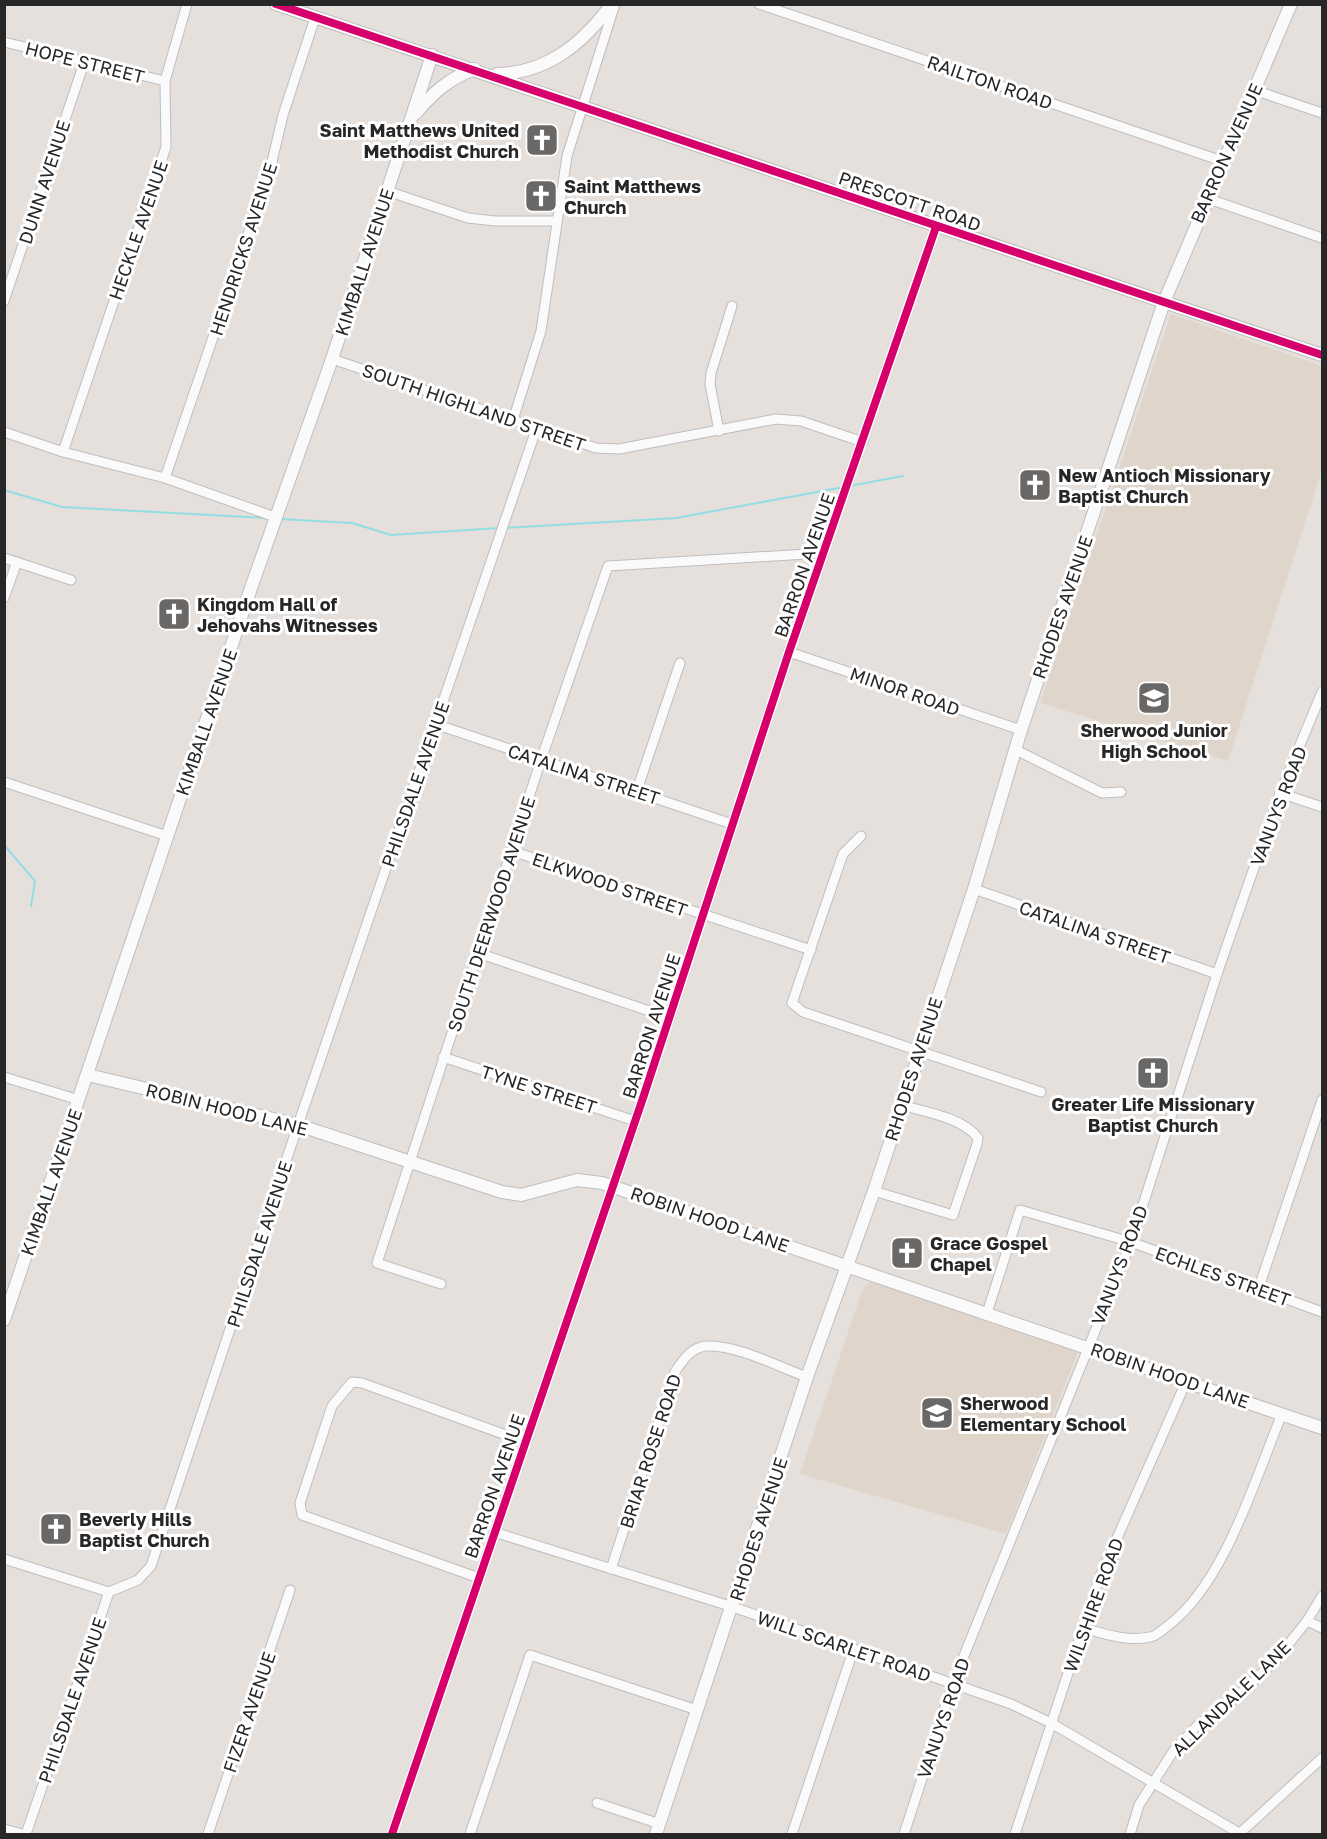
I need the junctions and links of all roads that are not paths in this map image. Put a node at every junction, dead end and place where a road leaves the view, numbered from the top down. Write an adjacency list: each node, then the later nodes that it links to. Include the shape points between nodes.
1 (187, 4): 12 (street, HECKLE AVENUE)
2 (276, 4): 6 (main road)
3 (613, 4): 11 (main road, via 590,32 565,53 534,68); 14 (street)
4 (759, 4): 17 (street, RAILTON ROAD)
5 (1291, 4): 13 (main road, BARRON AVENUE)
6 (315, 18): 8 (main road); 34 (street, HENDRICKS AVENUE, via 270,170)
7 (4, 42): 9 (street, HOPE STREET)
8 (432, 55): 10 (main road, PRESCOTT ROAD); 16 (main road, KIMBALL AVENUE)
9 (84, 63): 12 (street, HOPE STREET); 23 (street, DUNN AVENUE)
10 (475, 69): 11 (main road, PRESCOTT ROAD); 16 (main road, via 441,86)
11 (488, 74): 14 (main road, PRESCOTT ROAD)
12 (165, 81): 33 (street, HECKLE AVENUE, via 166,147)
13 (1254, 90): 15 (street); 17 (main road, BARRON AVENUE)
14 (584, 106): 20 (street, via 567,156); 21 (main road, PRESCOTT ROAD)
15 (1323, 113)
16 (413, 116): 18 (main road, KIMBALL AVENUE)
17 (1222, 161): 19 (main road, BARRON AVENUE)
18 (387, 191): 20 (street, via 468,218); 27 (main road, KIMBALL AVENUE)
19 (1206, 198): 22 (street); 24 (main road, BARRON AVENUE)
20 (555, 221): 28 (street, via 541,331)
21 (936, 227): 24 (main road, PRESCOTT ROAD); 32 (street, BARRON AVENUE)
22 (1323, 238)
23 (4, 301)
24 (1164, 302): 26 (main road, PRESCOTT ROAD); 45 (main road, RHODES AVENUE)
25 (732, 306): 30 (street, via 711,372)
26 (1323, 355)
27 (332, 359): 28 (street, SOUTH HIGHLAND STREET); 35 (main road, KIMBALL AVENUE)
28 (513, 420): 29 (street, SOUTH HIGHLAND STREET)
29 (537, 427): 30 (street, SOUTH HIGHLAND STREET, via 596,448 619,449); 44 (street, PHILSDALE AVENUE)
30 (719, 430): 32 (street, SOUTH HIGHLAND STREET, via 776,419 792,420)
31 (4, 432): 33 (street)
32 (862, 442): 36 (street, BARRON AVENUE)
33 (63, 452): 34 (street)
34 (165, 478): 35 (street)
35 (275, 517): 54 (main road, KIMBALL AVENUE)
36 (824, 553): 41 (street, BARRON AVENUE); 47 (street, SOUTH DEERWOOD AVENUE, via 608,566)
37 (4, 558): 38 (street)
38 (16, 562): 39 (street); 40 (street)
39 (71, 580)
40 (4, 598)
41 (789, 652): 45 (street, MINOR ROAD); 53 (street, BARRON AVENUE)
42 (680, 663): 49 (street)
43 (1323, 692): 51 (street, VANUYS ROAD)
44 (435, 724): 47 (street, CATALINA STREET); 72 (street, PHILSDALE AVENUE)
45 (1021, 730): 46 (main road, RHODES AVENUE)
46 (1016, 750): 50 (street, via 1102,793); 57 (main road, RHODES AVENUE)
47 (541, 760): 49 (street, CATALINA STREET); 56 (street, SOUTH DEERWOOD AVENUE)
48 (4, 782): 54 (street)
49 (637, 790): 53 (street, CATALINA STREET)
50 (1121, 792)
51 (1280, 793): 52 (street); 61 (street, VANUYS ROAD)
52 (1323, 807)
53 (732, 824): 58 (street, BARRON AVENUE)
54 (167, 836): 65 (main road, KIMBALL AVENUE)
55 (861, 836): 59 (street, via 843,854)
56 (512, 851): 58 (street, ELKWOOD STREET); 60 (street, SOUTH DEERWOOD AVENUE)
57 (974, 889): 61 (street, CATALINA STREET); 63 (main road, RHODES AVENUE)
58 (704, 916): 59 (street, ELKWOOD STREET); 62 (street, BARRON AVENUE)
59 (811, 950): 63 (street, via 792,1003 803,1012)
60 (478, 953): 62 (street); 64 (street, SOUTH DEERWOOD AVENUE)
61 (1217, 974): 76 (street, VANUYS ROAD)
62 (670, 1018): 71 (street, BARRON AVENUE)
63 (919, 1050): 67 (street); 70 (main road, RHODES AVENUE)
64 (443, 1057): 71 (street, TYNE STREET); 73 (street, SOUTH DEERWOOD AVENUE)
65 (88, 1075): 68 (main road, KIMBALL AVENUE); 72 (main road, ROBIN HOOD LANE)
66 (4, 1077): 68 (street)
67 (1041, 1092)
68 (79, 1100): 82 (main road, KIMBALL AVENUE)
69 (1323, 1100): 79 (street)
70 (901, 1104): 75 (main road, RHODES AVENUE); 75 (street, via 950,1119 978,1140 953,1215)
71 (635, 1121): 74 (street, BARRON AVENUE)
72 (298, 1125): 73 (main road, ROBIN HOOD LANE); 94 (street, PHILSDALE AVENUE, via 152,1566 138,1580)
73 (410, 1161): 74 (main road, ROBIN HOOD LANE, via 521,1195 577,1180); 78 (street, SOUTH DEERWOOD AVENUE, via 377,1263)
74 (613, 1186): 77 (main road, ROBIN HOOD LANE); 88 (street, BARRON AVENUE)
75 (874, 1191): 77 (main road, RHODES AVENUE)
76 (1131, 1242): 79 (street, ECHLES STREET); 81 (street, ECHLES STREET, via 1020,1210); 83 (street, VANUYS ROAD)
77 (849, 1265): 81 (main road, ROBIN HOOD LANE); 84 (main road, RHODES AVENUE)
78 (441, 1284)
79 (1258, 1290): 80 (street, ECHLES STREET)
80 (1323, 1312)
81 (987, 1313): 83 (main road, ROBIN HOOD LANE)
82 (4, 1320)
83 (1087, 1347): 85 (main road, ROBIN HOOD LANE); 101 (street, VANUYS ROAD)
84 (807, 1377): 91 (street, BRIAR ROSE ROAD, via 729,1348 705,1346 686,1354 675,1372); 96 (main road, RHODES AVENUE)
85 (1186, 1382): 86 (main road, ROBIN HOOD LANE); 98 (street, WILSHIRE ROAD, via 1099,1579)
86 (1282, 1414): 87 (main road, ROBIN HOOD LANE); 98 (street, via 1219,1565 1200,1594 1152,1637 1124,1640)
87 (1323, 1428)
88 (525, 1442): 89 (street, BARRON AVENUE); 92 (street, via 351,1382 332,1406 300,1503 302,1515)
89 (494, 1532): 91 (street, WILL SCARLET ROAD); 92 (street, BARRON AVENUE)
90 (4, 1559): 94 (street)
91 (611, 1569): 96 (street, WILL SCARLET ROAD)
92 (479, 1578): 111 (street, BARRON AVENUE)
93 (290, 1590): 110 (street, FIZER AVENUE)
94 (109, 1592): 109 (street, PHILSDALE AVENUE)
95 (1323, 1596): 97 (street, ALLANDALE LANE)
96 (733, 1607): 100 (street, WILL SCARLET ROAD); 102 (main road, RHODES AVENUE)
97 (1307, 1621): 99 (street); 105 (street, ALLANDALE LANE, via 1275,1661 1235,1698 1197,1725)
98 (1083, 1628): 103 (street, WILSHIRE ROAD)
99 (1323, 1628)
100 (853, 1651): 101 (street, WILL SCARLET ROAD); 113 (street)
101 (953, 1683): 103 (street, WILL SCARLET ROAD); 114 (street, VANUYS ROAD)
102 (697, 1710): 108 (main road, RHODES AVENUE); 112 (street, via 530,1655)
103 (1051, 1723): 105 (street, WILL SCARLET ROAD); 115 (street, WILSHIRE ROAD)
104 (1323, 1758): 117 (street)
105 (1152, 1781): 116 (street, ALLANDALE LANE); 117 (street, WILL SCARLET ROAD)
106 (597, 1803): 108 (street)
107 (4, 1829): 109 (street)
108 (658, 1829)
109 (24, 1834)
110 (208, 1834)
111 (392, 1834)
112 (470, 1834)
113 (792, 1834)
114 (904, 1834)
115 (1015, 1834)
116 (1130, 1834)
117 (1239, 1834)

